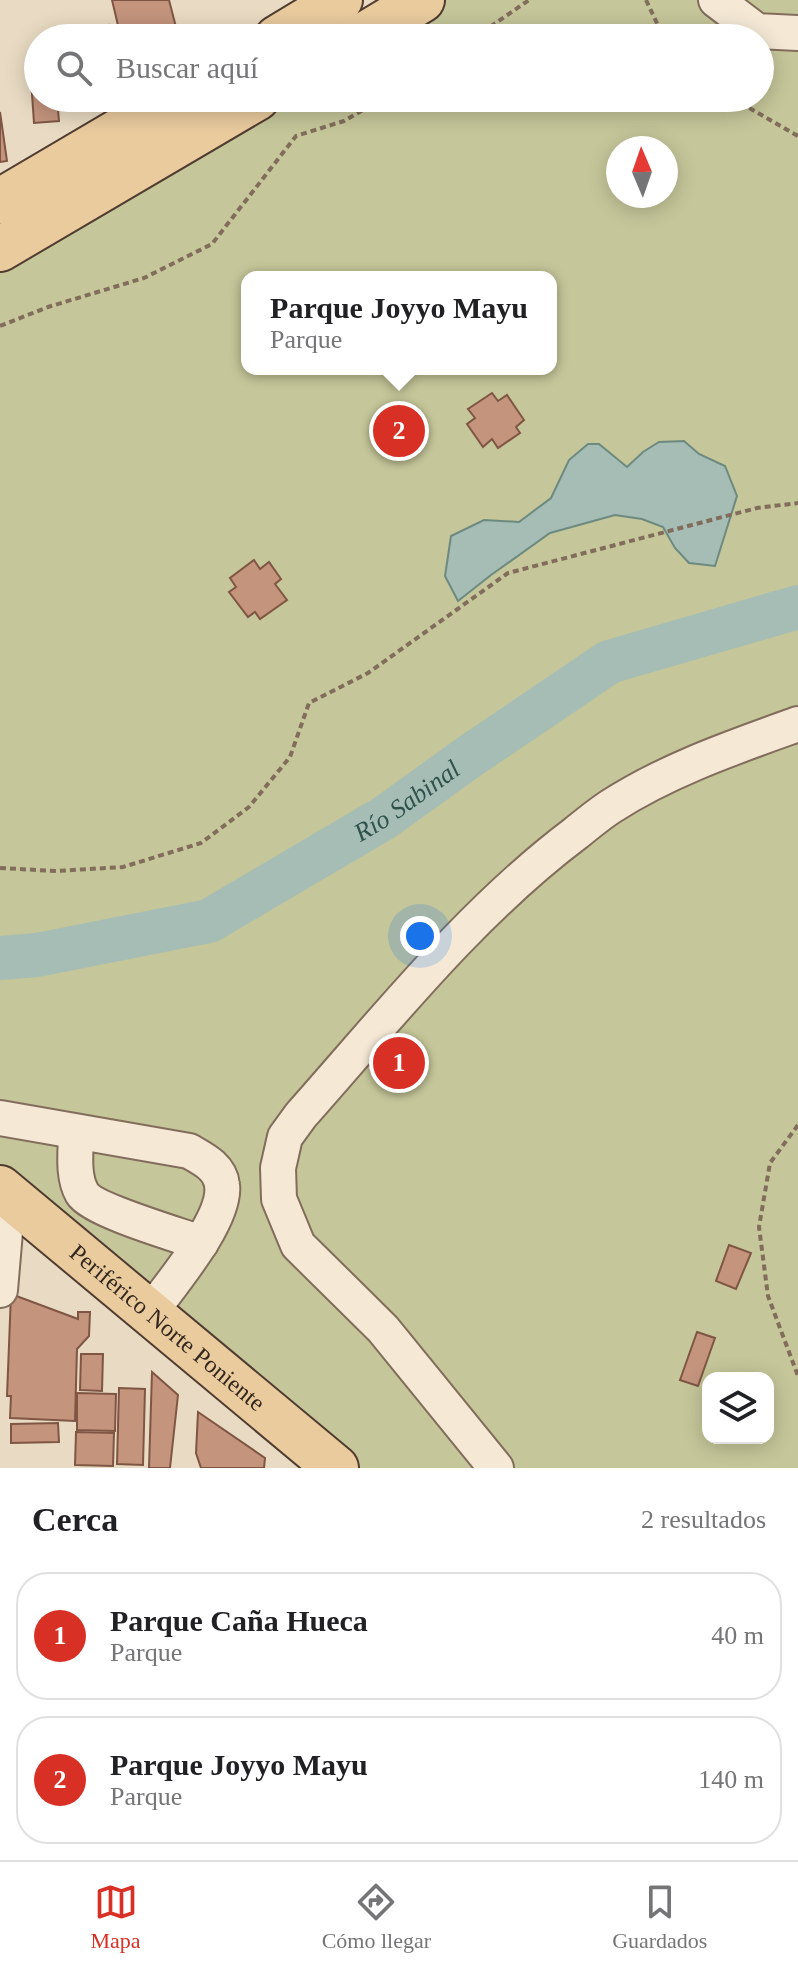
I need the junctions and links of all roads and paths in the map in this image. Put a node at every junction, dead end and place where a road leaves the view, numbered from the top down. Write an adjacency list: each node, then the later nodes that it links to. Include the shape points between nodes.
1 (340, 0): 6 (main road)
2 (422, 0): 7 (main road)
3 (529, 0): 8 (path)
4 (646, 0): 9 (path)
5 (716, 0): 10 (street)
6 (291, 21)
7 (382, 24)
8 (494, 24)
9 (657, 24)
10 (748, 24)
11 (774, 32): 12 (street)
12 (798, 33)
13 (151, 112): 18 (main road)
14 (233, 112): 19 (main road)
15 (360, 112): 20 (path, via 296,136 212,244 144,278)
16 (756, 112): 17 (path)
17 (798, 136)
18 (0, 201)
19 (0, 249)
20 (0, 326)
21 (798, 503): 23 (path, via 757,508 508,573 368,673 309,703 290,757 249,807 201,843 123,867)
22 (798, 724): 34 (street, via 666,776 610,807 558,846 446,951 285,1137 279,1199 298,1245 383,1329)
23 (0, 868)
24 (0, 1118): 26 (street)
25 (798, 1125): 31 (path, via 770,1163 759,1227 768,1296)
26 (76, 1132): 28 (street, via 75,1169 82,1194 101,1207); 28 (street, via 189,1151 211,1163 223,1184 220,1208)
27 (2, 1207): 29 (street); 30 (main road, Periférico Norte Poniente); 32 (main road, Periférico Norte Poniente)
28 (201, 1243): 30 (street)
29 (0, 1290)
30 (150, 1313): 33 (main road, Periférico Norte Poniente)
31 (798, 1376)
32 (303, 1468)
33 (336, 1468)
34 (496, 1468)

